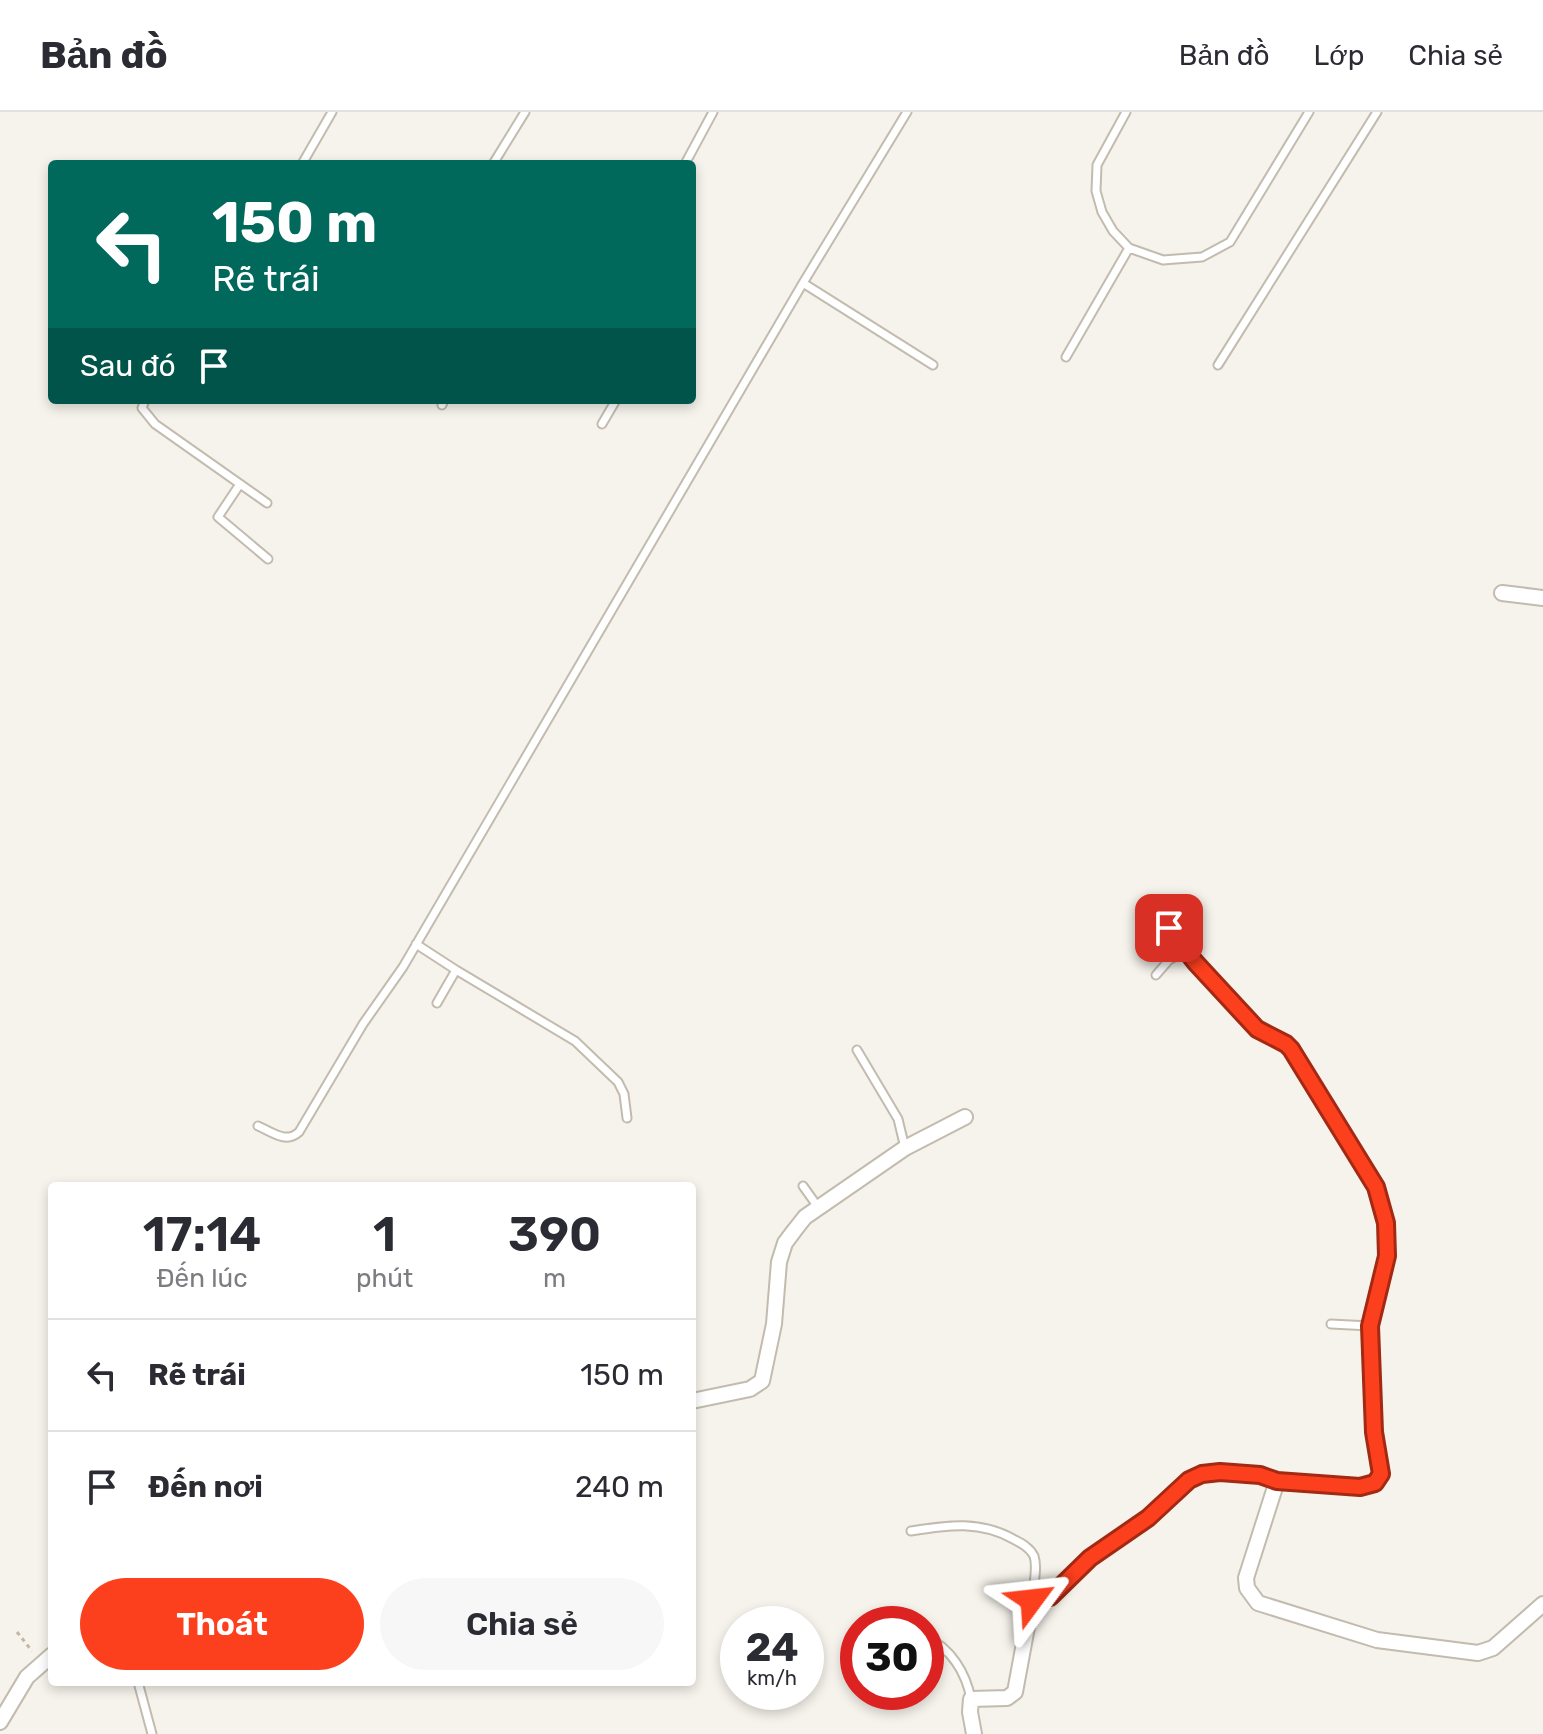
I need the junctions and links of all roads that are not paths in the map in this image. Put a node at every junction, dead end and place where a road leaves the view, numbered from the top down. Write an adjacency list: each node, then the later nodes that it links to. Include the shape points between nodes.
1 (332, 112): 8 (lane)
2 (525, 112): 9 (lane)
3 (713, 112): 10 (lane)
4 (907, 112): 12 (lane)
5 (1126, 112): 11 (lane, via 1097,165 1096,191 1102,212)
6 (1309, 112): 11 (lane, via 1230,242 1188,259 1163,260)
7 (1377, 112): 15 (lane)
8 (304, 160)
9 (495, 160)
10 (687, 160)
11 (1129, 248): 13 (lane)
12 (803, 283): 14 (lane); 25 (lane)
13 (1066, 357)
14 (933, 365)
15 (1218, 365)
16 (144, 404): 19 (lane, via 155,424)
17 (614, 404): 18 (lane)
18 (602, 424)
19 (240, 484): 20 (lane); 21 (lane, via 218,517)
20 (267, 503)
21 (268, 559)
22 (1502, 593): 23 (street)
23 (1543, 598)
24 (1159, 915): 26 (street)
25 (416, 944): 27 (lane); 33 (lane, via 299,1132 286,1139)
26 (1186, 951): 28 (lane); 38 (street, via 1257,1029 1291,1049 1376,1187 1388,1239)
27 (456, 970): 29 (lane); 32 (lane, via 588,1051 618,1082)
28 (1156, 975)
29 (437, 1003)
30 (857, 1050): 34 (lane, via 898,1119)
31 (965, 1117): 34 (street)
32 (627, 1118)
33 (258, 1126)
34 (905, 1148): 36 (street)
35 (803, 1186): 36 (lane)
36 (818, 1207): 39 (street, via 785,1243 762,1381 750,1389)
37 (1331, 1324): 38 (lane)
38 (1370, 1326): 40 (street, via 1379,1479 1360,1487)
39 (696, 1400)
40 (1277, 1481): 42 (street, via 1220,1472 1189,1480 1148,1518 1090,1558 1050,1597); 43 (street, via 1246,1578 1258,1603 1377,1640 1478,1653 1493,1648)
41 (911, 1531): 42 (lane, via 962,1524 1001,1532 1019,1542 1033,1553)
42 (1032, 1600): 47 (street, via 1015,1692 1007,1698)
43 (1543, 1604)
44 (944, 1650): 47 (lane, via 965,1676)
45 (46, 1659): 48 (street, via 27,1677)
46 (139, 1686): 49 (lane)
47 (971, 1699): 50 (street)
48 (0, 1722)
49 (152, 1734)
50 (974, 1734)

